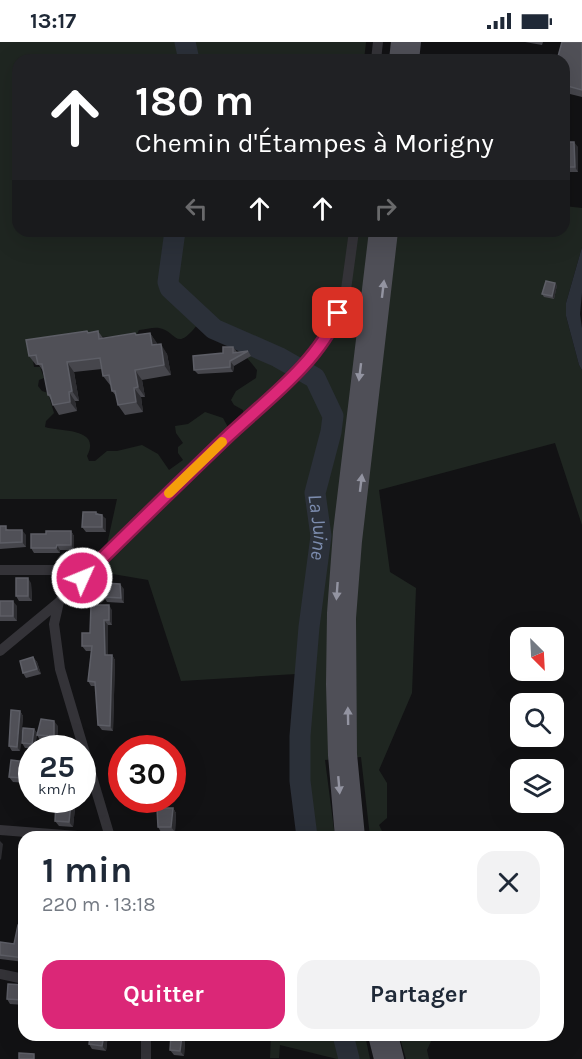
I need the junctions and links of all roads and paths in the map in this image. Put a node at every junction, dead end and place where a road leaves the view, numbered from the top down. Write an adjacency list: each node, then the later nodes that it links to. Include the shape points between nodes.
1 (353, 237): 5 (street, via 345,297 332,330 305,364)
2 (376, 237): 11 (main road, one-way to 11, via 335,613 336,755)
3 (389, 237): 12 (main road, one-way to 3, via 349,754 348,618)
4 (0, 570): 5 (street, via 64,570 77,572)
5 (82, 578): 6 (street)
6 (59, 602): 7 (street); 10 (street, via 54,624 60,669)
7 (0, 651)
8 (0, 830): 9 (street)
9 (18, 831)
10 (108, 831)
11 (342, 831)
12 (356, 831)
13 (0, 974): 14 (street)
14 (18, 978)
15 (146, 1041): 18 (street)
16 (378, 1041): 19 (main road)
17 (392, 1041): 20 (main road)
18 (146, 1059)
19 (382, 1059)
20 (396, 1059)

